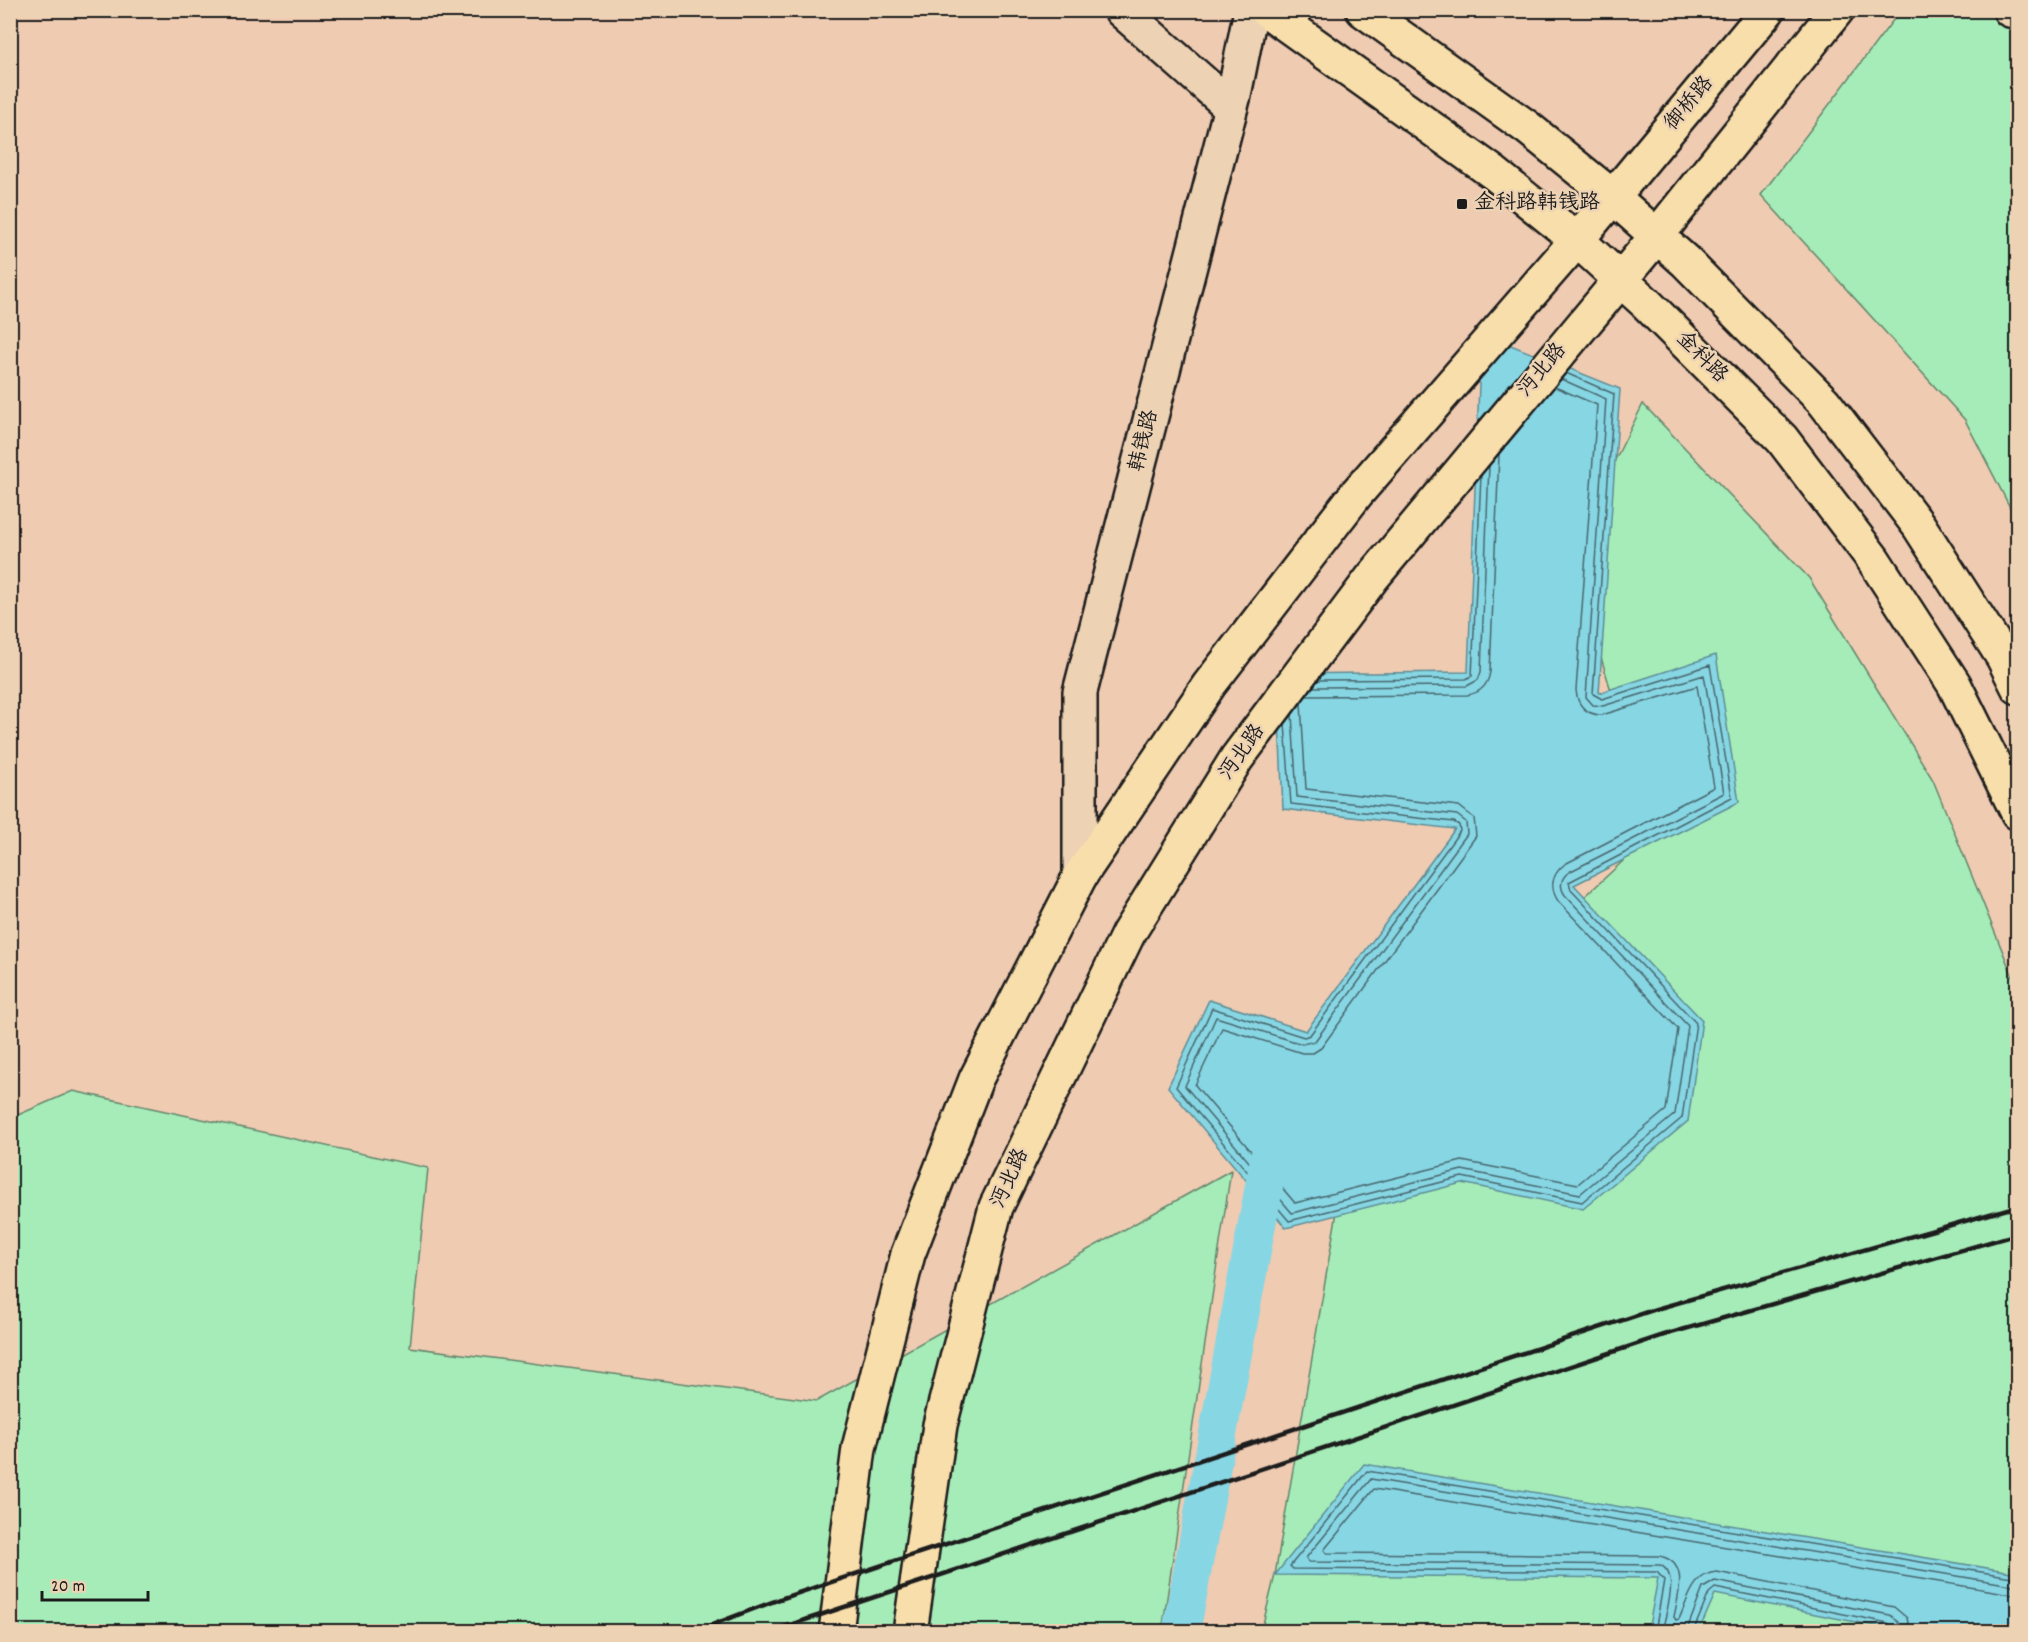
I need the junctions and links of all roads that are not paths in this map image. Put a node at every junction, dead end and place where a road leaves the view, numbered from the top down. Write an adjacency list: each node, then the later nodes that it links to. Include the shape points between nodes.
1 (1121, 10): 9 (street)
2 (1251, 10): 9 (street, 韩钱路)
3 (1266, 10): 12 (main road, 金科路, via 1494,173)
4 (1363, 10): 10 (main road, via 1528,128)
5 (1768, 10): 10 (main road, 御桥路)
6 (1836, 10): 11 (main road, 沔北路)
7 (2010, 10): 8 (street)
8 (2018, 12)
9 (1231, 107): 16 (street, 韩钱路, via 1080,692)
10 (1613, 197): 11 (main road); 12 (main road)
11 (1656, 237): 13 (main road, 沔北路); 14 (main road, via 1685,261 1824,402 1919,526)
12 (1577, 240): 13 (main road, 金科路); 16 (main road, via 1357,493 1209,685)
13 (1619, 279): 15 (main road, 金科路, via 1782,439 1873,559 1954,684); 18 (main road, 沔北路, via 1372,578 1238,758 1128,934 996,1207 940,1425)
14 (2018, 687)
15 (2018, 813)
16 (1080, 876): 17 (main road, via 976,1079 908,1254 859,1448)
17 (837, 1632)
18 (910, 1632)

